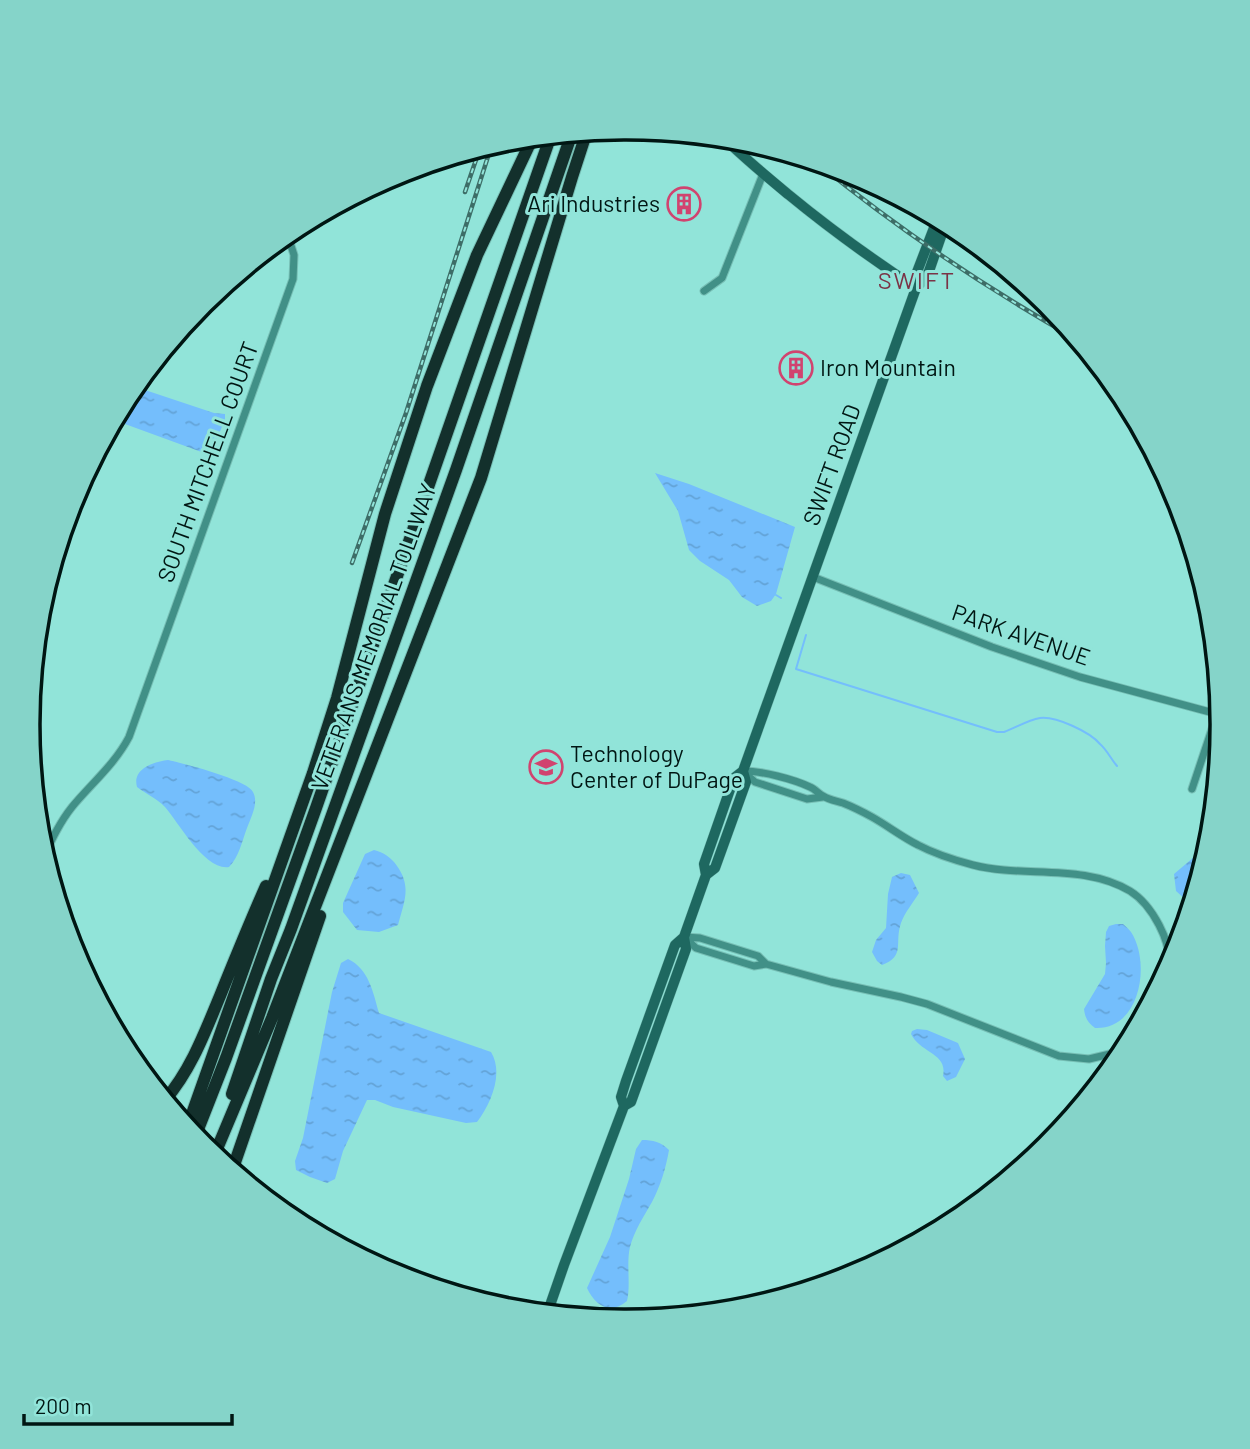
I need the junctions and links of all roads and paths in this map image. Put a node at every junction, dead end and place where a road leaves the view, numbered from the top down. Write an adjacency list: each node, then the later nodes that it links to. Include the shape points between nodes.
1 (584, 141): 18 (highway, via 481,478)
2 (569, 143): 26 (highway, VETERANS MEMORIAL TOLLWAY)
3 (547, 145): 25 (highway, VETERANS MEMORIAL TOLLWAY, via 330,769)
4 (527, 148): 16 (highway, via 477,255 423,398 385,513)
5 (738, 151): 6 (street)
6 (763, 174): 10 (street); 11 (street, via 722,278)
7 (934, 228): 10 (street, SWIFT ROAD, via 917,272)
8 (942, 233): 10 (street, SWIFT ROAD, via 928,276)
9 (291, 245): 19 (street, SOUTH MITCHELL COURT, via 293,279 129,737 62,821)
10 (916, 288): 12 (street, SWIFT ROAD)
11 (704, 291)
12 (813, 577): 13 (street, PARK AVENUE, via 992,648); 15 (street, SWIFT ROAD)
13 (1209, 712)
14 (1209, 742): 17 (street)
15 (743, 771): 20 (street, SWIFT ROAD, via 746,782 720,856 706,874); 21 (street, via 758,771 811,788 950,858 995,869 1075,874 1120,886 1151,911)
16 (313, 773): 23 (highway, via 206,1031); 24 (highway)
17 (1192, 789)
18 (350, 818): 27 (highway); 28 (highway)
19 (52, 841)
20 (684, 937): 22 (street, via 696,948 754,966 766,964 927,1004 1059,1056); 29 (street, SWIFT ROAD, via 675,945 621,1097 624,1105)
21 (1166, 946)
22 (1107, 1055)
23 (171, 1092)
24 (191, 1116)
25 (200, 1125)
26 (217, 1143)
27 (218, 1144)
28 (236, 1161)
29 (550, 1304)

